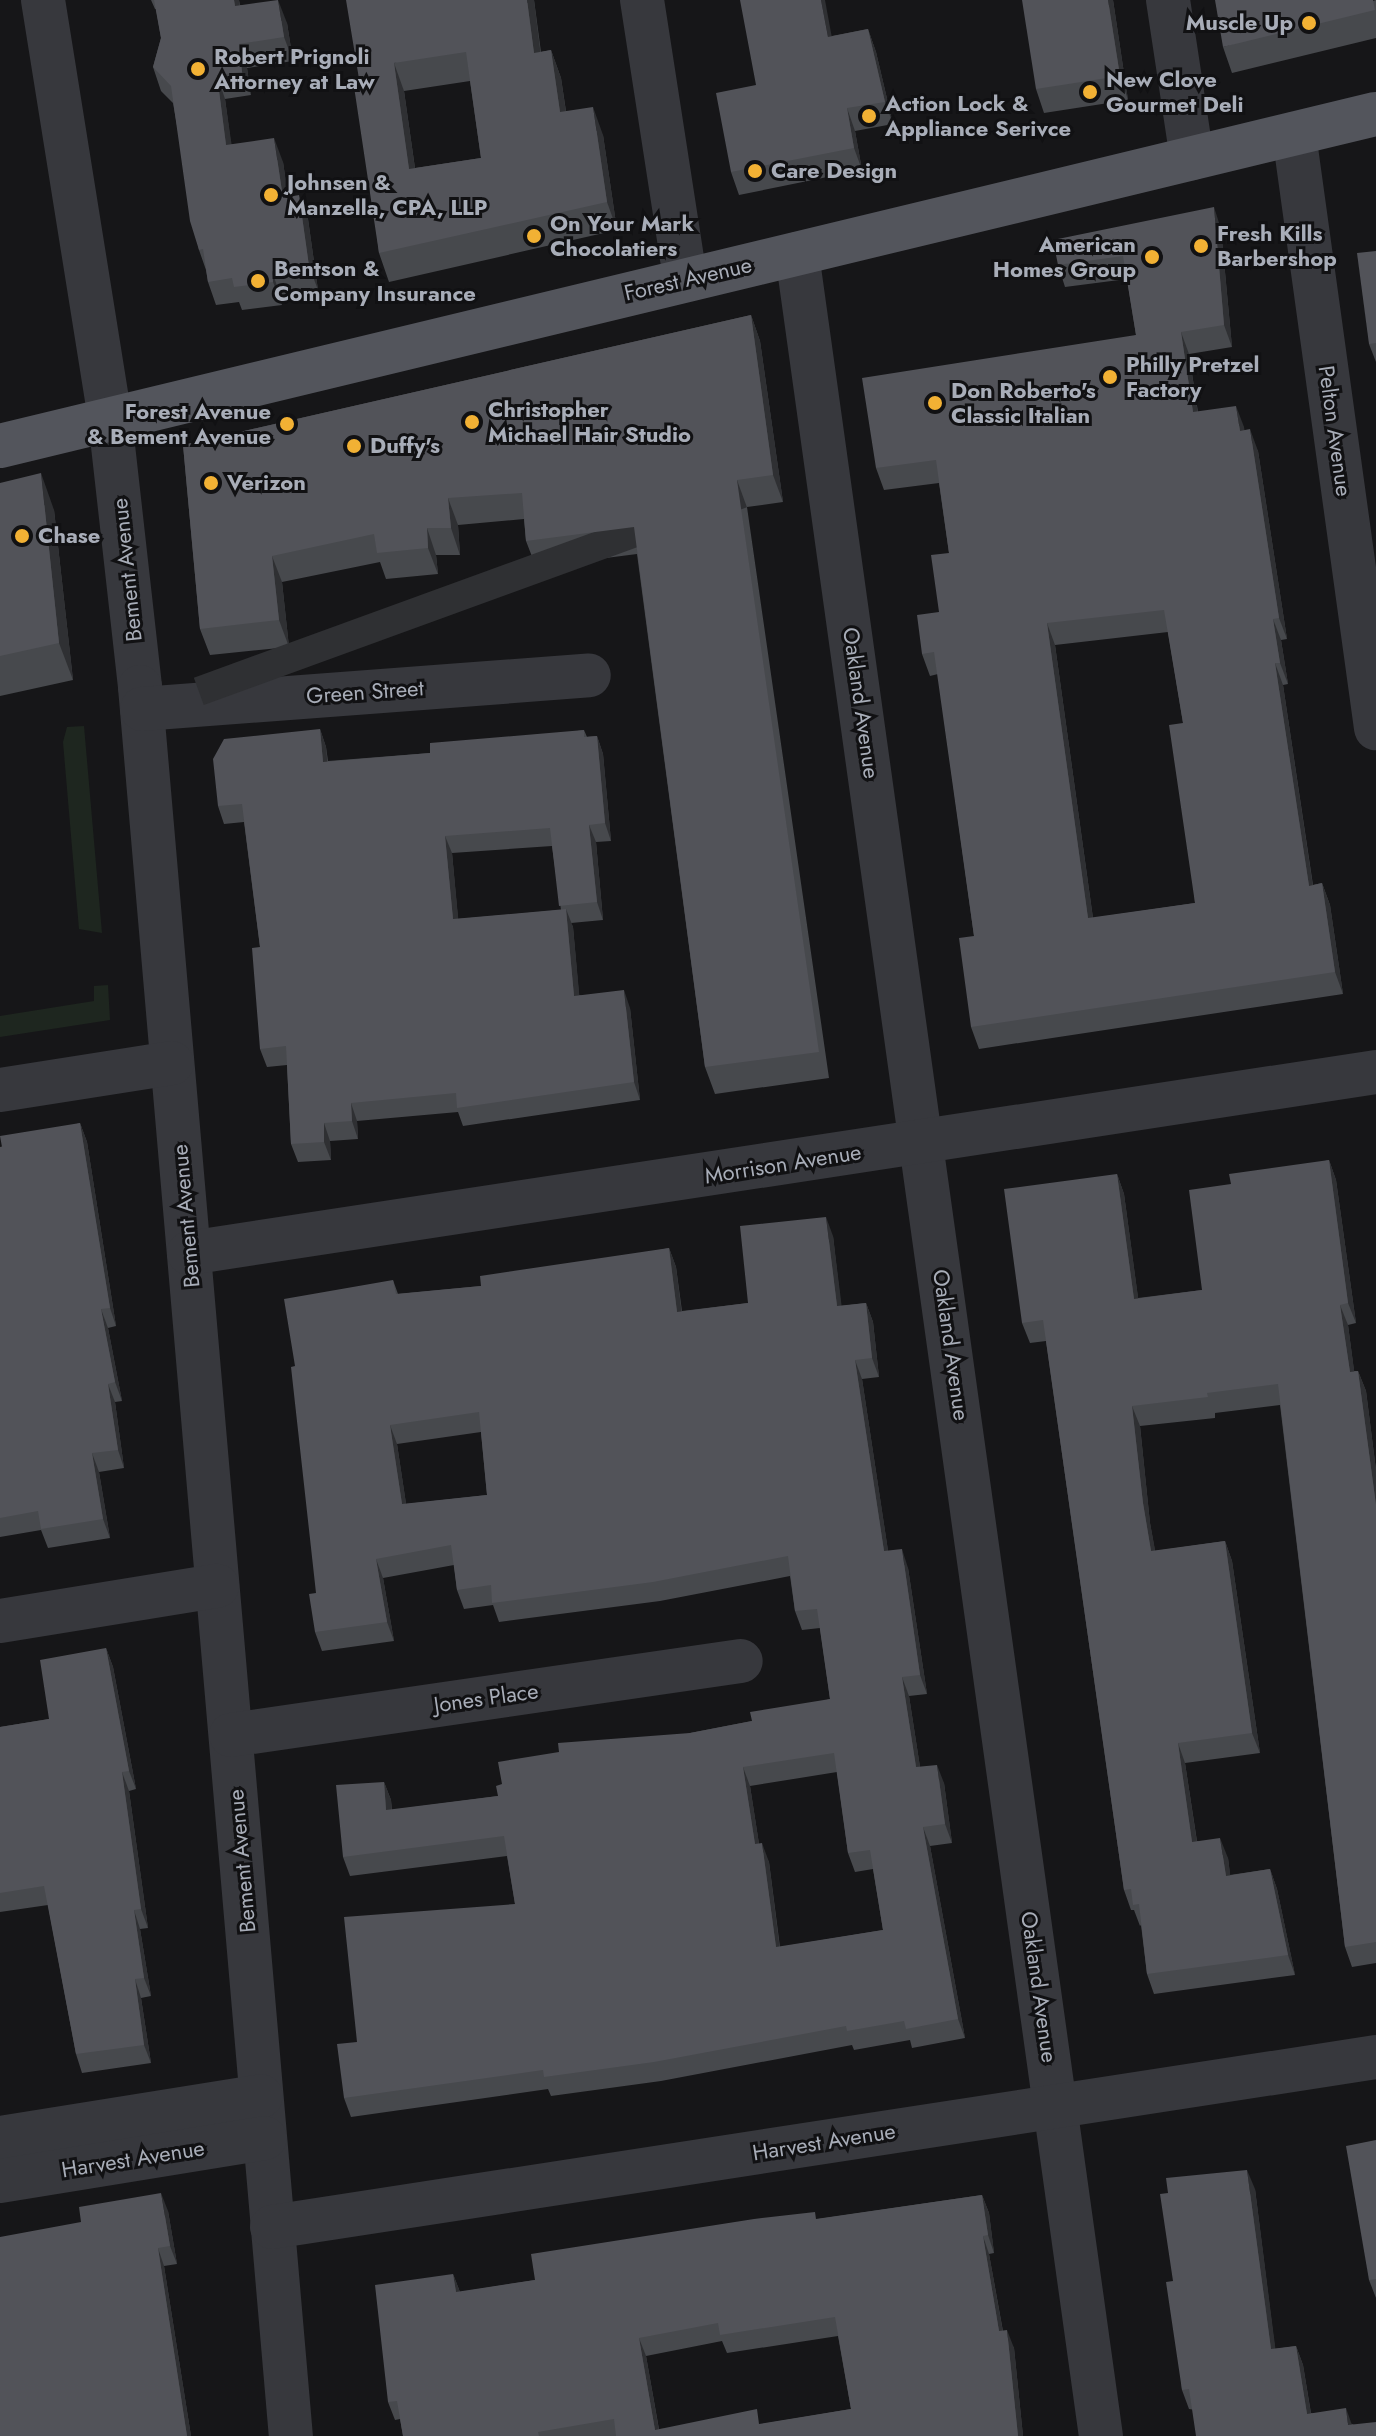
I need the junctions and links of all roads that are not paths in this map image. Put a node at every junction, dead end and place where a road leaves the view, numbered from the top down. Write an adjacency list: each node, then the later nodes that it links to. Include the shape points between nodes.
1 (43, 0): 9 (street, Bement Avenue)
2 (642, 0): 8 (street)
3 (1168, 0): 6 (street)
4 (1376, 114): 5 (main road, Forest Avenue)
5 (1294, 134): 6 (main road, Forest Avenue); 13 (street, Pelton Avenue)
6 (1192, 158): 7 (main road, Forest Avenue)
7 (797, 254): 8 (main road, Forest Avenue); 17 (street, Oakland Avenue)
8 (685, 279): 9 (main road, Forest Avenue)
9 (110, 419): 10 (main road, Forest Avenue); 12 (street, Bement Avenue)
10 (0, 446)
11 (589, 675): 12 (street, Green Street)
12 (142, 709): 14 (street, Bement Avenue)
13 (1376, 728)
14 (172, 1063): 16 (street); 18 (street, Bement Avenue)
15 (1376, 1072): 17 (street, Morrison Avenue)
16 (0, 1090)
17 (923, 1142): 18 (street, Morrison Avenue); 24 (street, Oakland Avenue)
18 (189, 1253): 19 (street, Bement Avenue)
19 (217, 1586): 20 (street); 22 (street, Bement Avenue)
20 (0, 1621)
21 (741, 1661): 22 (street, Jones Place)
22 (231, 1735): 25 (street, Bement Avenue)
23 (1376, 2057): 24 (street, Harvest Avenue)
24 (1056, 2106): 28 (street, Harvest Avenue); 30 (street, Oakland Avenue)
25 (263, 2117): 26 (street, Harvest Avenue); 27 (street, Harvest Avenue); 28 (street, Bement Avenue)
26 (0, 2138)
27 (0, 2181)
28 (272, 2227): 29 (street, Bement Avenue)
29 (291, 2436)
30 (1101, 2436)

